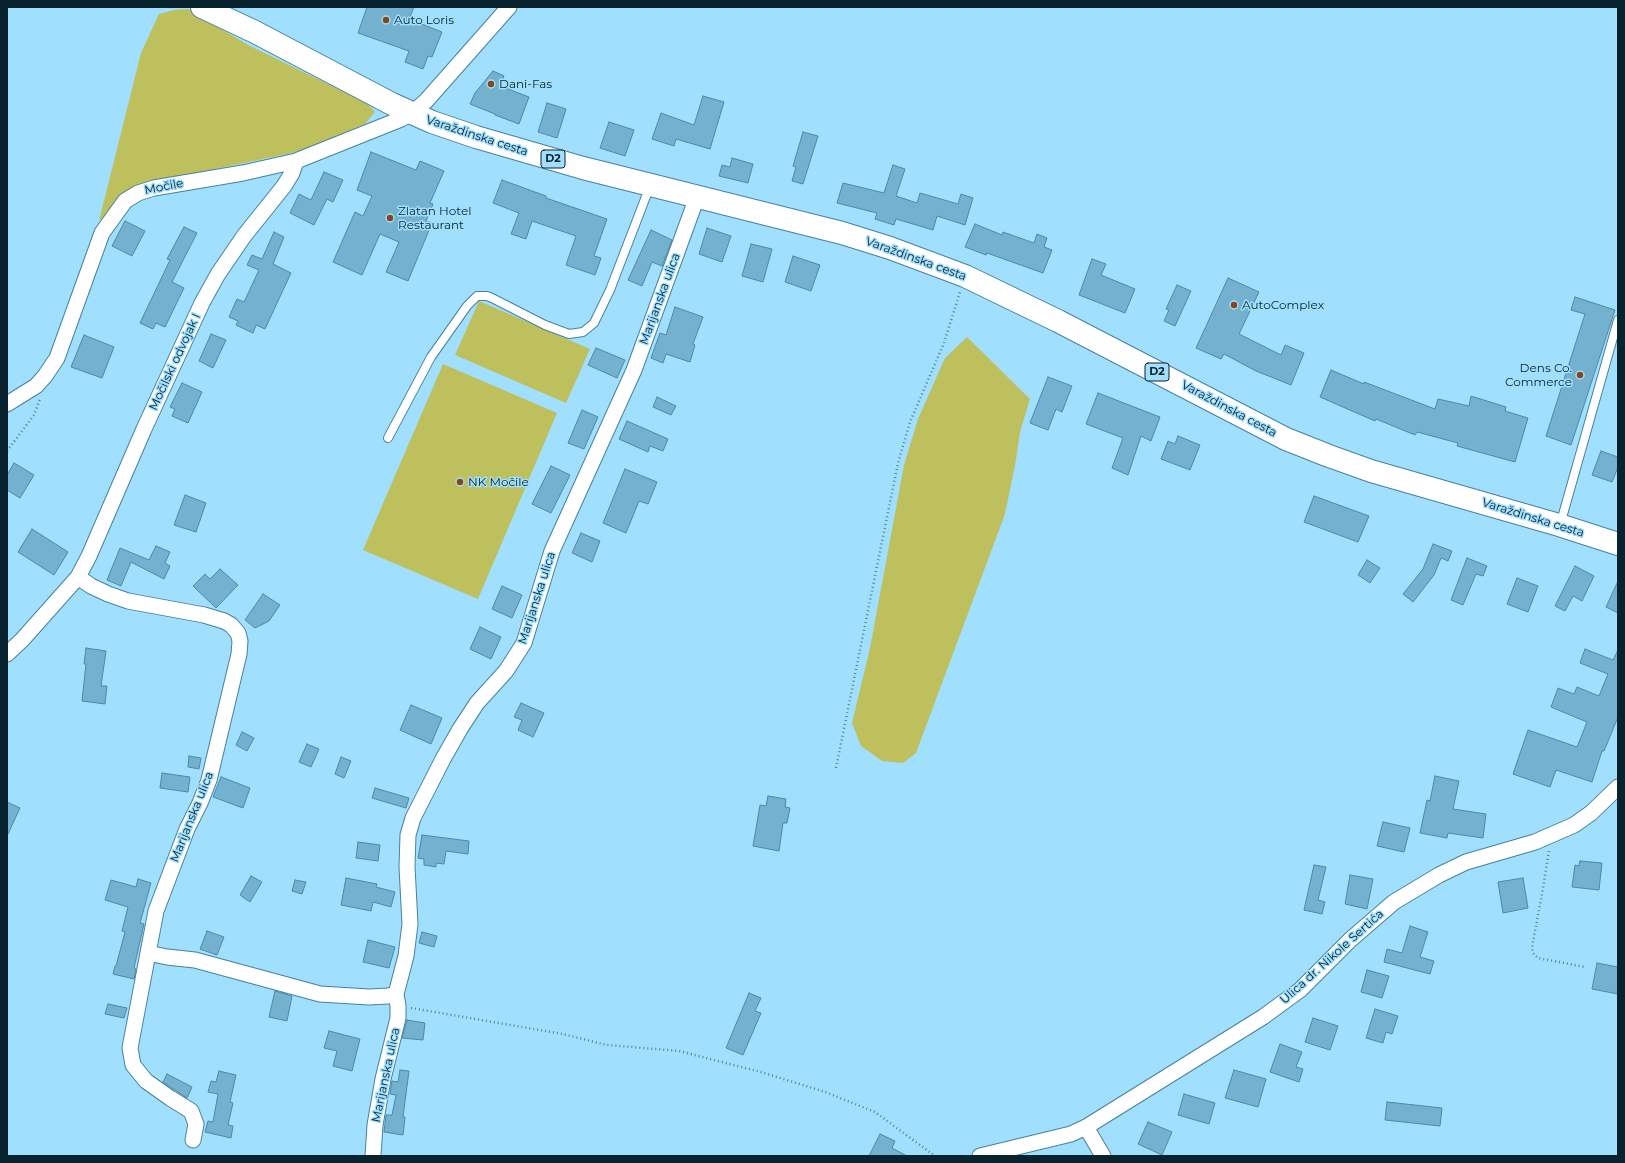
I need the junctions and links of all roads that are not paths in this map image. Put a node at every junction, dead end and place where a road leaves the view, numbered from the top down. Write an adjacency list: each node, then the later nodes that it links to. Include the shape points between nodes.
1 (202, 7): 3 (main road, Varaždinska cesta / D2)
2 (510, 7): 3 (street, Močile)
3 (411, 114): 4 (street, Močile); 5 (main road, Varaždinska cesta / D2, via 476,138)
4 (296, 162): 8 (street, Močile, via 154,188 125,201 102,233 57,358 36,386); 12 (street, Močilski odvojak I, via 284,186 244,236 202,303)
5 (650, 185): 6 (main road, Varaždinska cesta / D2); 9 (lane, via 610,290 594,323 582,332 569,334 545,325 492,298 477,296 431,357)
6 (697, 197): 10 (main road, Varaždinska cesta / D2, via 842,233 965,276 1286,439 1371,471); 16 (street, Marijanska ulica, via 634,370 552,551 524,643 506,672 477,703 460,729 413,818 408,835 406,867 410,924)
7 (1618, 320): 10 (lane)
8 (7, 404)
9 (388, 438)
10 (1560, 525): 11 (main road, Varaždinska cesta / D2)
11 (1618, 544)
12 (78, 577): 13 (street, Močilski odvojak I); 15 (street, Marijanska ulica, via 91,586 128,601 224,621 238,633 240,641 209,780 187,829 156,912)
13 (7, 654)
14 (1618, 787): 17 (street, Ulica dr. Nikole Sertića, via 1591,813 1574,825 1535,842 1466,862 1394,902 1350,940 1300,990 1263,1017)
15 (148, 953): 16 (street, via 195,960 320,994 388,996); 18 (street, Marijanska ulica, via 130,1048 133,1065 146,1081 191,1111 196,1124)
16 (397, 1000): 19 (street, Marijanska ulica, via 398,1018 383,1079 375,1125)
17 (1086, 1128): 20 (street, Ulica dr. Nikole Sertića); 21 (street)
18 (193, 1140)
19 (373, 1156)
20 (980, 1156)
21 (1103, 1156)

